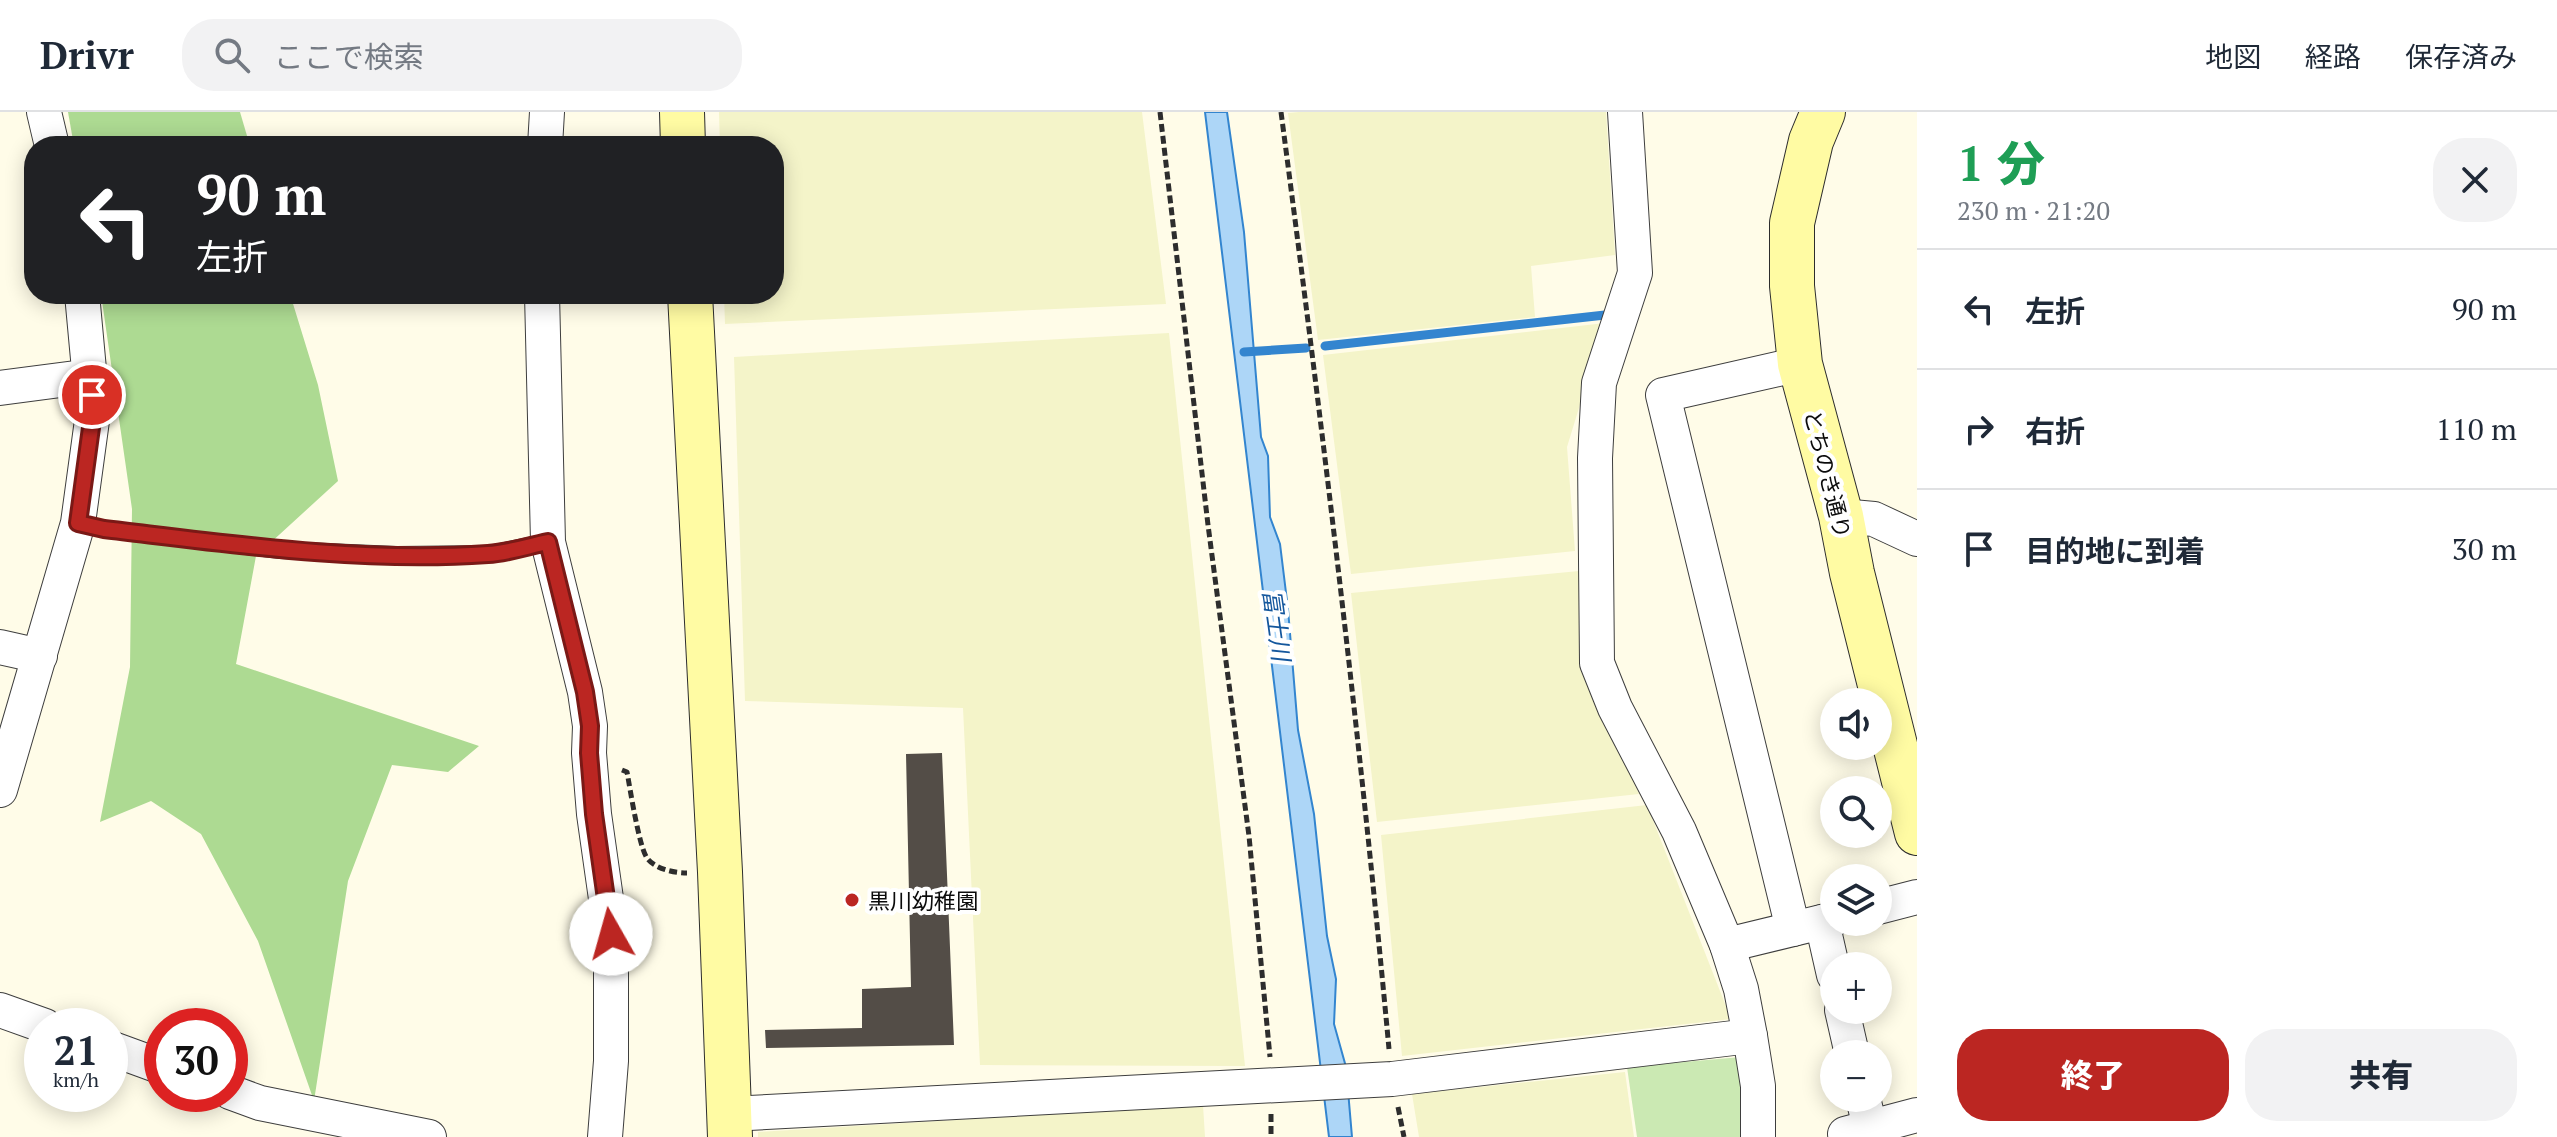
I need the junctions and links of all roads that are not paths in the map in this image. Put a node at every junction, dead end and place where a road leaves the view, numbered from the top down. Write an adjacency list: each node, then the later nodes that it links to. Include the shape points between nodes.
1 (44, 112): 6 (street)
2 (547, 112): 7 (street)
3 (682, 112): 8 (street)
4 (1625, 112): 26 (street, via 1635,273 1599,383 1597,663 1679,831)
5 (1823, 112): 12 (street, とちのき通り, via 1792,223)
6 (50, 136)
7 (546, 136)
8 (683, 136)
9 (83, 304): 13 (street)
10 (542, 304): 18 (street)
11 (691, 304): 34 (street)
12 (1800, 364): 15 (street, とちのき通り); 25 (street, via 1663,395)
13 (91, 376): 14 (street); 16 (street, via 93,413)
14 (0, 388)
15 (1841, 516): 17 (street, via 1874,519); 22 (street, とちのき通り)
16 (78, 523): 18 (lane, via 294,551 490,554); 20 (street)
17 (1917, 539)
18 (548, 542): 36 (street, via 585,692 594,814 611,934)
19 (0, 647): 20 (street)
20 (40, 656): 21 (street)
21 (0, 790)
22 (1917, 833)
23 (1917, 897): 24 (street)
24 (1892, 903)
25 (1816, 923): 26 (street); 27 (street)
26 (1727, 945): 30 (street)
27 (1826, 952)
28 (0, 1010): 29 (street)
29 (24, 1019)
30 (1750, 1036): 34 (street, via 1392,1079); 37 (street, via 1758,1086)
31 (248, 1099): 35 (street)
32 (1917, 1115): 33 (street)
33 (1859, 1119)
34 (730, 1126)
35 (429, 1137)
36 (605, 1137)
37 (1758, 1137)

